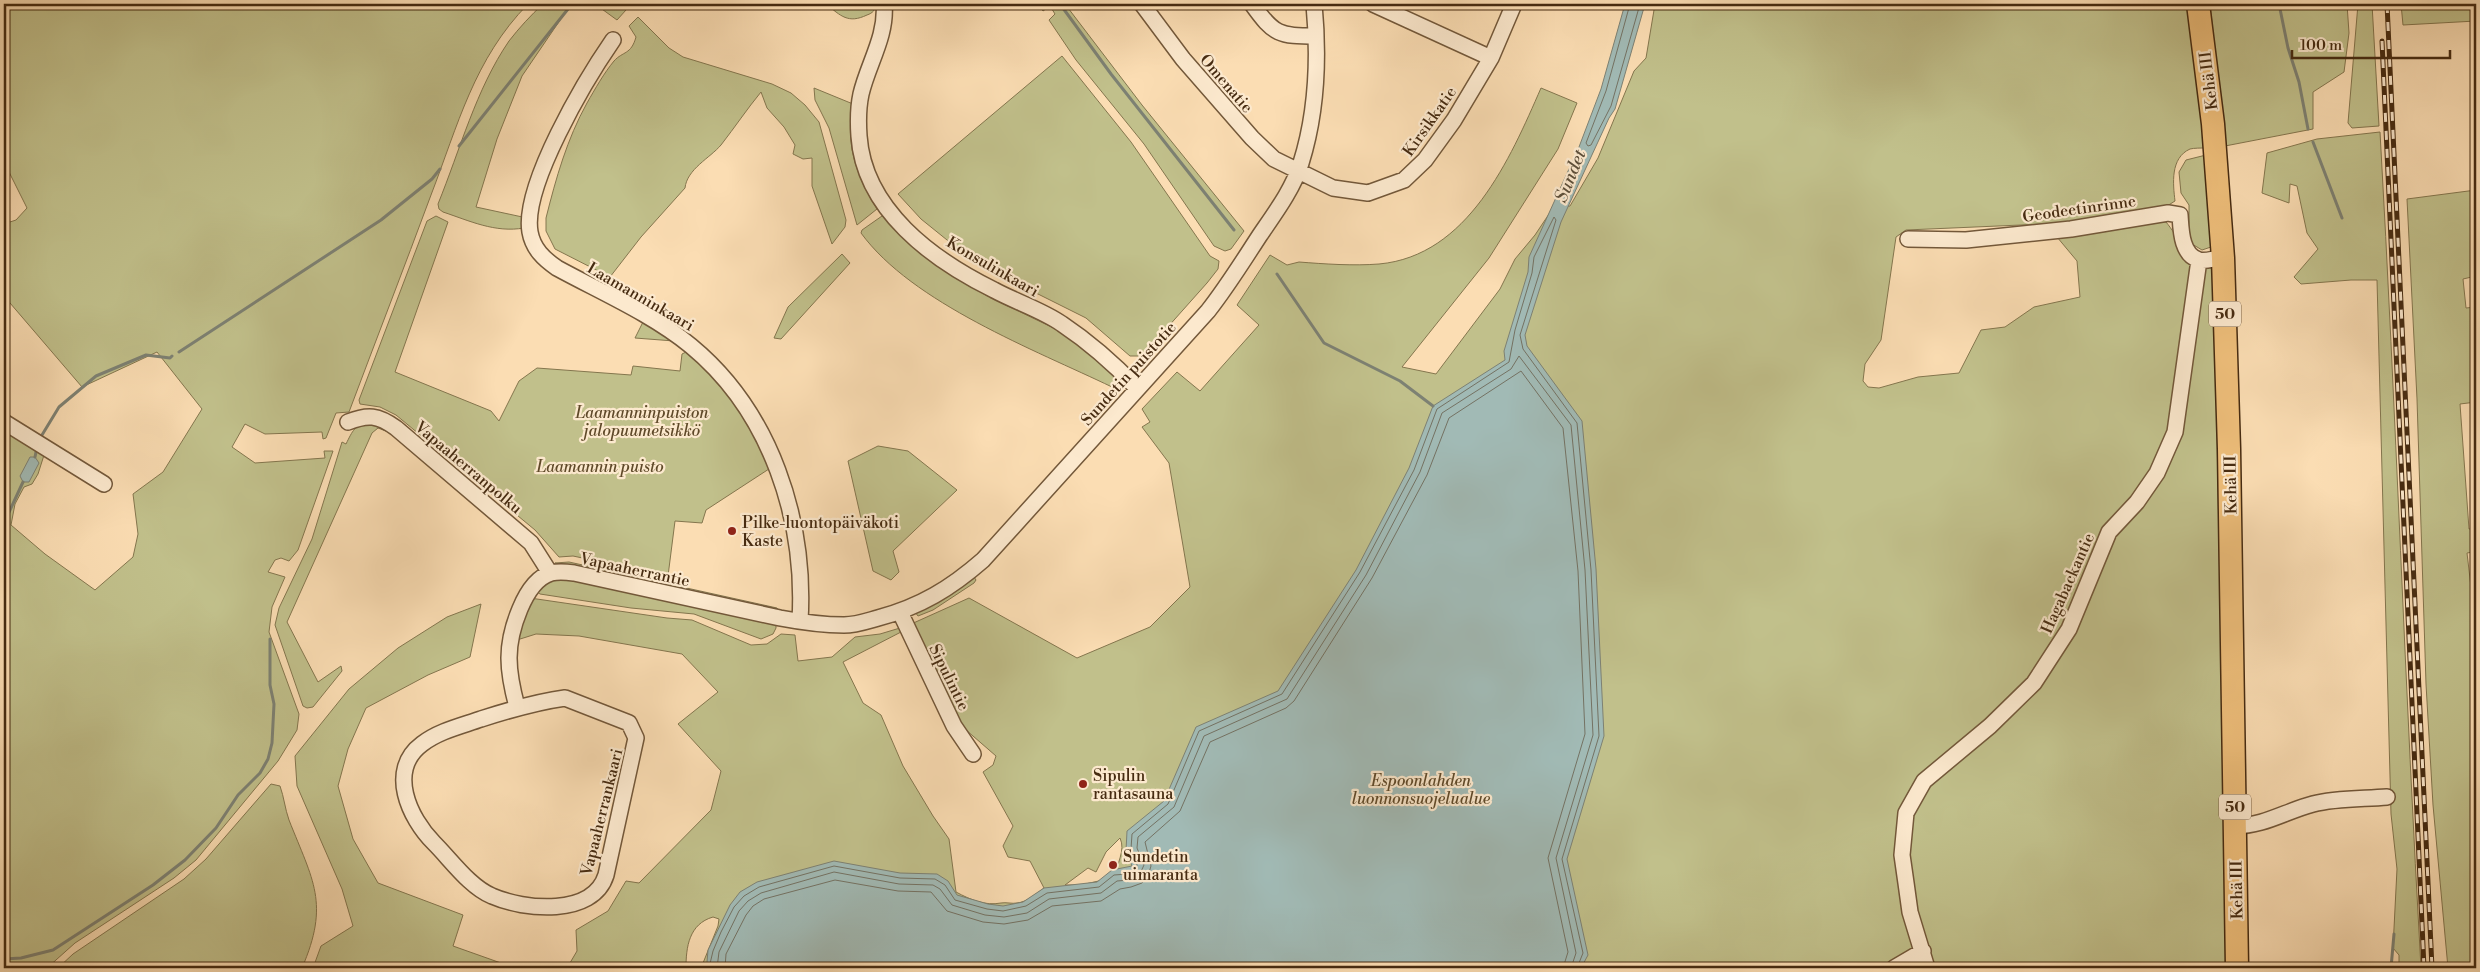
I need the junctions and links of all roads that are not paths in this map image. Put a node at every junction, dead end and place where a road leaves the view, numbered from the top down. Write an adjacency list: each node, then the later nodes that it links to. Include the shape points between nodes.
1 (884, 4): 15 (street, Konsulinkaari, via 884,26 860,95 858,116 864,166 885,208 949,264 1061,323)
2 (1142, 4): 11 (street, Omenatie, via 1183,59 1252,138 1274,159)
3 (1252, 4): 8 (street, via 1279,34)
4 (1314, 4): 8 (street, Sundetin puistotie)
5 (1374, 4): 10 (street)
6 (1514, 4): 10 (street, Kirsikkatie)
7 (2198, 4): 13 (highway, Kehä III / 50, via 2213,124)
8 (1316, 36): 11 (street, Sundetin puistotie, via 1317,76 1306,144)
9 (613, 40): 21 (street, Laamanninkaari, via 589,75 540,177 530,231 534,246 544,260 661,325 692,347 723,378 749,411 780,473 789,505 798,558)
10 (1491, 58): 11 (street, Kirsikkatie, via 1454,120 1416,171 1404,180 1378,191 1354,192 1334,188)
11 (1298, 171): 15 (street, Sundetin puistotie, via 1278,209 1225,290)
12 (1908, 239): 14 (street, Geodeetinrinne, via 1966,240 2070,229 2168,213 2180,215 2185,246)
13 (2223, 258): 14 (street); 25 (highway, Kehä III / 50)
14 (2199, 260): 26 (street, Hagabackantie, via 2175,432 2157,472 2137,502 2109,532 2069,629 2034,683 1990,726 1924,781 1906,813 1902,855 1910,912)
15 (1137, 388): 20 (street, Sundetin puistotie, via 984,560 944,591)
16 (4, 422): 18 (street)
17 (348, 422): 19 (street, Vapaaherranpolku, via 360,418 382,418 396,428 532,543)
18 (104, 484)
19 (550, 573): 21 (street, Vapaaherrantie, via 574,573); 22 (street, via 526,594 514,631 509,658)
20 (900, 612): 21 (street, Sundetin puistotie, via 850,624); 23 (street, Sipulintie, via 954,726)
21 (800, 621)
22 (517, 708): 22 (street, Vapaaherrankaari, via 436,735 420,745 409,758 404,772 408,802 427,836 491,896 510,902 568,907 592,896 604,883 636,744 634,732 629,723 617,717 565,698)
23 (973, 754)
24 (2388, 796): 25 (street, via 2314,803 2251,826)
25 (2235, 826): 29 (highway, Kehä III / 50)
26 (1923, 951): 27 (street); 28 (street, Hagabackantie)
27 (1894, 968)
28 (1927, 968)
29 (2237, 968)

